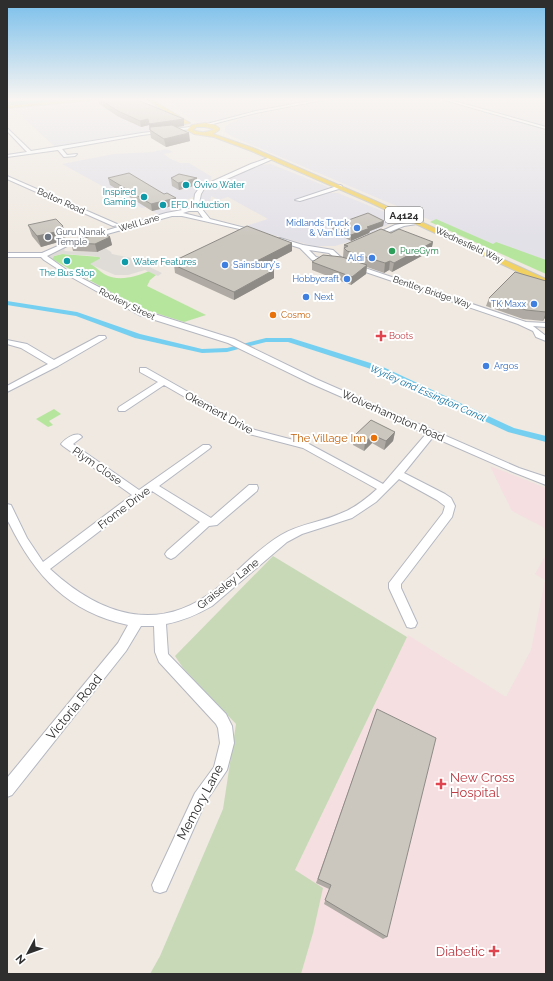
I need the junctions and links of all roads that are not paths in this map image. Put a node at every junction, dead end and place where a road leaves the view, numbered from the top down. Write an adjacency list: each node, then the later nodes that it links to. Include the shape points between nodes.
1 (22, 145): 7 (street)
2 (82, 145): 5 (street)
3 (240, 145): 6 (main road, Wednesfield Way / A4124)
4 (244, 145): 6 (main road, Wednesfield Way / A4124)
5 (59, 149): 7 (street); 8 (street, via 64,157)
6 (251, 149): 10 (main road, Wednesfield Way / A4124)
7 (30, 153): 9 (street)
8 (76, 155)
9 (7, 156)
10 (273, 158): 12 (main road, Wednesfield Way / A4124); 14 (street, via 204,187 199,192)
11 (7, 177): 22 (street, Bolton Road)
12 (340, 187): 13 (street); 19 (main road, Wednesfield Way / A4124)
13 (298, 200)
14 (196, 202): 15 (street); 16 (street)
15 (195, 209): 16 (street); 17 (street)
16 (185, 211): 18 (street); 31 (street, Well Lane, via 70,243)
17 (201, 213): 18 (street); 20 (street)
18 (191, 216): 20 (street)
19 (407, 216): 21 (main road, Wednesfield Way / A4124); 23 (street)
20 (210, 221): 24 (street)
21 (420, 222): 23 (street); 35 (main road, Wednesfield Way / A4124)
22 (115, 225)
23 (394, 227): 26 (street)
24 (260, 234)
25 (273, 237): 27 (street)
26 (368, 239)
27 (302, 247): 28 (street); 29 (street)
28 (324, 250): 29 (street); 32 (street)
29 (311, 254): 33 (street, via 317,260)
30 (7, 255): 31 (street)
31 (43, 255): 40 (street, Rookery Street, via 61,269 142,313)
32 (335, 256): 33 (street); 34 (street)
33 (328, 261): 34 (street)
34 (343, 262): 36 (street, Bentley Bridge Way)
35 (546, 280)
36 (541, 327): 38 (street, Bentley Bridge Way, via 539,335)
37 (102, 338): 41 (street)
38 (546, 339)
39 (7, 342): 41 (street, via 24,346)
40 (242, 345): 46 (street, Wolverhampton Road, via 312,381)
41 (55, 364): 44 (street)
42 (143, 370): 43 (street, Okement Drive)
43 (163, 382): 45 (street); 53 (street, Okement Drive, via 252,432 306,446)
44 (7, 389)
45 (122, 409)
46 (432, 433): 49 (street, Graiseley Lane); 50 (street, Wolverhampton Road)
47 (77, 437): 54 (street, Plym Close, via 66,444)
48 (206, 447): 51 (street, Frome Drive)
49 (397, 473): 53 (street, Graiseley Lane); 61 (street, via 441,497 450,506 448,514 395,582 395,588)
50 (546, 481)
51 (152, 486): 54 (street, Frome Drive); 56 (street)
52 (253, 488): 56 (street, via 213,522)
53 (384, 489): 60 (street, Graiseley Lane, via 365,505 347,515 283,538 203,605 174,618)
54 (139, 495): 58 (street, Frome Drive)
55 (8, 514): 58 (street, Graiseley Lane)
56 (207, 522): 57 (street)
57 (171, 554)
58 (42, 569): 59 (street, Graiseley Lane, via 60,586 93,608 116,618)
59 (137, 621): 60 (street, Graiseley Lane); 62 (street, Victoria Road, via 122,648)
60 (160, 621): 63 (street, Memory Lane, via 163,658 221,718 225,726 227,744 220,770 200,798)
61 (411, 623)
62 (7, 790)
63 (160, 885)

